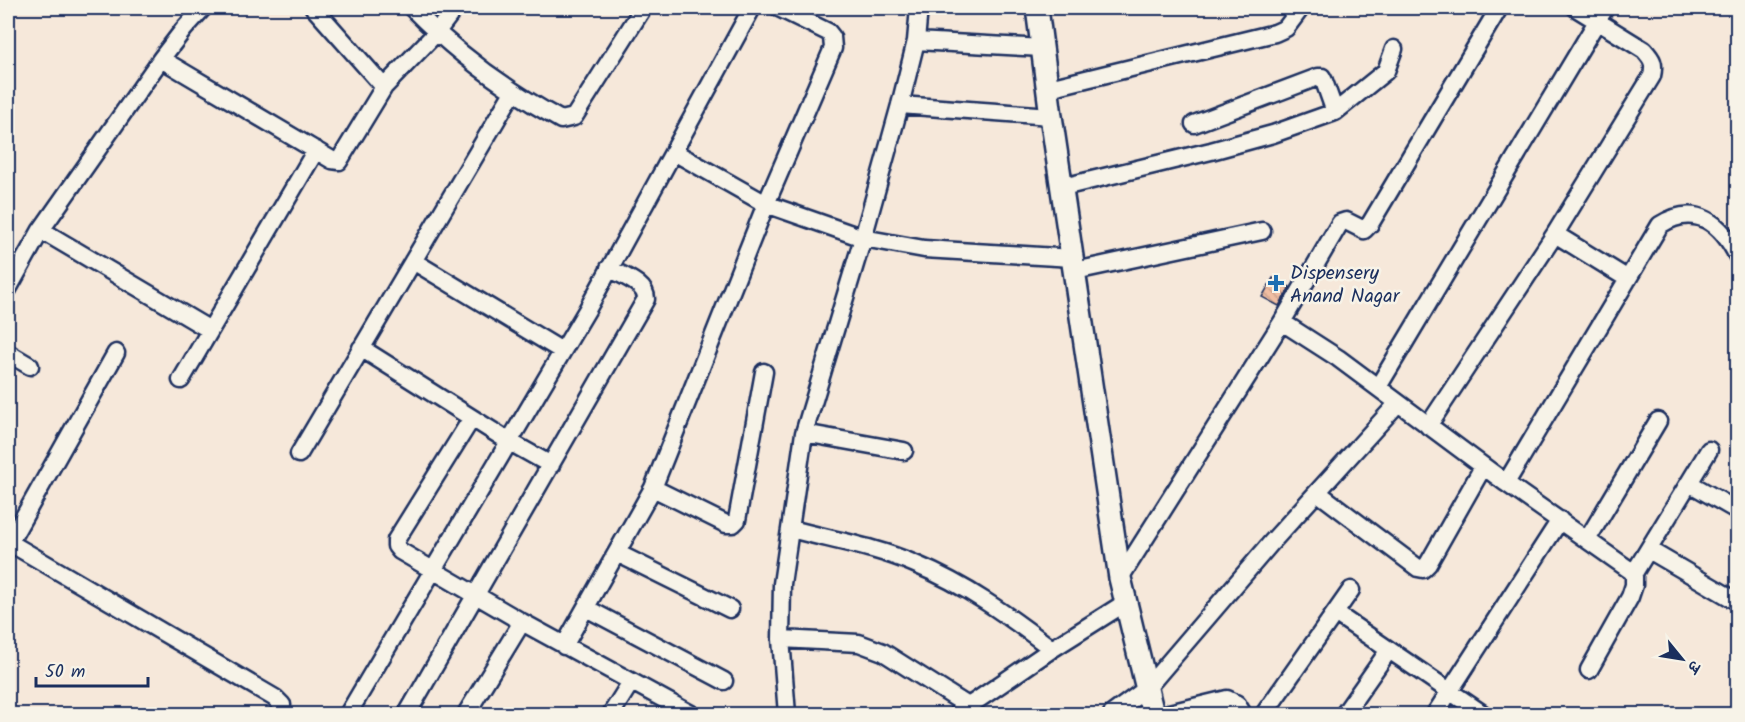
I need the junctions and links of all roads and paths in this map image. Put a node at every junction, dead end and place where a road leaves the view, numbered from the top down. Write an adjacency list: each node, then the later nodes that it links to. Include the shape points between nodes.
1 (203, 8): 18 (street)
2 (314, 8): 19 (street)
3 (412, 8): 14 (street)
4 (455, 8): 14 (street)
5 (643, 8): 21 (street, via 574,117 561,120)
6 (752, 8): 27 (street)
7 (779, 8): 29 (street, via 828,32 833,48)
8 (920, 8): 15 (street)
9 (1037, 8): 16 (street)
10 (1301, 8): 20 (street, via 1286,28 1275,33)
11 (1499, 8): 40 (street, via 1370,224 1364,230 1346,221 1340,224)
12 (1576, 8): 13 (street)
13 (1602, 14): 32 (street, via 1644,50 1654,67); 49 (street)
14 (436, 33): 19 (street); 21 (street)
15 (916, 41): 16 (street); 22 (street)
16 (1043, 48): 20 (street)
17 (1394, 49): 23 (street, via 1386,71)
18 (160, 60): 26 (street); 30 (street)
19 (384, 87): 26 (street, via 339,161)
20 (1049, 88): 24 (street)
21 (513, 92): 35 (street)
22 (900, 105): 24 (street); 33 (street)
23 (1335, 112): 25 (street, via 1324,81 1318,77); 28 (street, via 1263,137)
24 (1051, 116): 28 (street)
25 (1194, 124)
26 (316, 150): 41 (street)
27 (674, 152): 29 (street); 37 (street)
28 (1063, 187): 36 (street)
29 (766, 204): 33 (street); 63 (street)
30 (41, 230): 39 (street); 41 (street)
31 (1262, 231): 36 (street)
32 (1555, 234): 38 (street); 53 (street)
33 (863, 238): 36 (street, via 924,249); 54 (street)
34 (1737, 257): 38 (street, via 1729,240 1713,224 1693,216 1674,216 1660,225)
35 (413, 261): 42 (street); 43 (street)
36 (1074, 264): 74 (street)
37 (609, 268): 43 (street); 59 (street, via 641,287 646,299)
38 (1628, 279): 61 (street)
39 (8, 289)
40 (1282, 322): 49 (street); 74 (street)
41 (210, 330): 48 (street)
42 (361, 348): 51 (street); 58 (street)
43 (562, 351): 55 (street)
44 (8, 352): 46 (street)
45 (116, 353): 69 (street)
46 (30, 366)
47 (764, 372): 63 (street, via 733,524)
48 (181, 380)
49 (1378, 387): 50 (street)
50 (1398, 403): 53 (street); 64 (street)
51 (472, 418): 55 (street); 72 (street, via 396,540 400,551)
52 (1658, 421): 68 (street)
53 (1428, 426): 60 (street)
54 (804, 433): 57 (street); 67 (street)
55 (510, 442): 59 (street); 72 (street)
56 (1709, 450): 62 (street)
57 (904, 451)
58 (299, 454)
59 (551, 465): 76 (street)
60 (1484, 467): 61 (street); 64 (street, via 1423,569)
61 (1506, 483): 66 (street)
62 (1689, 483): 65 (street); 70 (street)
63 (653, 488): 71 (street)
64 (1317, 492): 90 (street)
65 (1737, 511)
66 (1560, 520): 68 (street); 91 (street)
67 (791, 529): 83 (street, via 782,584); 85 (street, via 915,564 997,607)
68 (1587, 540): 73 (street)
69 (8, 545): 94 (street, via 275,698 282,705)
70 (1649, 550): 73 (street); 77 (street)
71 (617, 553): 79 (street); 80 (street)
72 (434, 570): 76 (street); 95 (street)
73 (1634, 573): 87 (street, via 1630,597)
74 (1120, 578): 78 (street)
75 (1351, 590): 81 (street)
76 (477, 596): 82 (street); 96 (street)
77 (1737, 602)
78 (1125, 603): 85 (street); 90 (street)
79 (586, 608): 84 (street); 88 (street)
80 (730, 609)
81 (1335, 613): 86 (street); 104 (street)
82 (522, 622): 84 (street); 93 (street)
83 (781, 639): 92 (street, via 870,646 884,652); 99 (street)
84 (564, 646): 89 (street)
85 (1052, 649): 92 (street)
86 (1389, 650): 91 (street); 105 (street)
87 (1589, 670)
88 (724, 681)
89 (631, 682): 97 (street); 98 (street)
90 (1146, 689): 100 (street); 101 (street)
91 (1450, 692): 106 (street); 107 (street)
92 (962, 710)
93 (472, 712)
94 (281, 714)
95 (348, 714)
96 (407, 714)
97 (611, 714)
98 (691, 714)
99 (787, 714)
100 (1112, 714)
101 (1153, 714)
102 (1165, 714): 103 (street, via 1227,699 1237,704)
103 (1243, 714)
104 (1264, 714)
105 (1344, 714)
106 (1435, 714)
107 (1483, 714)

